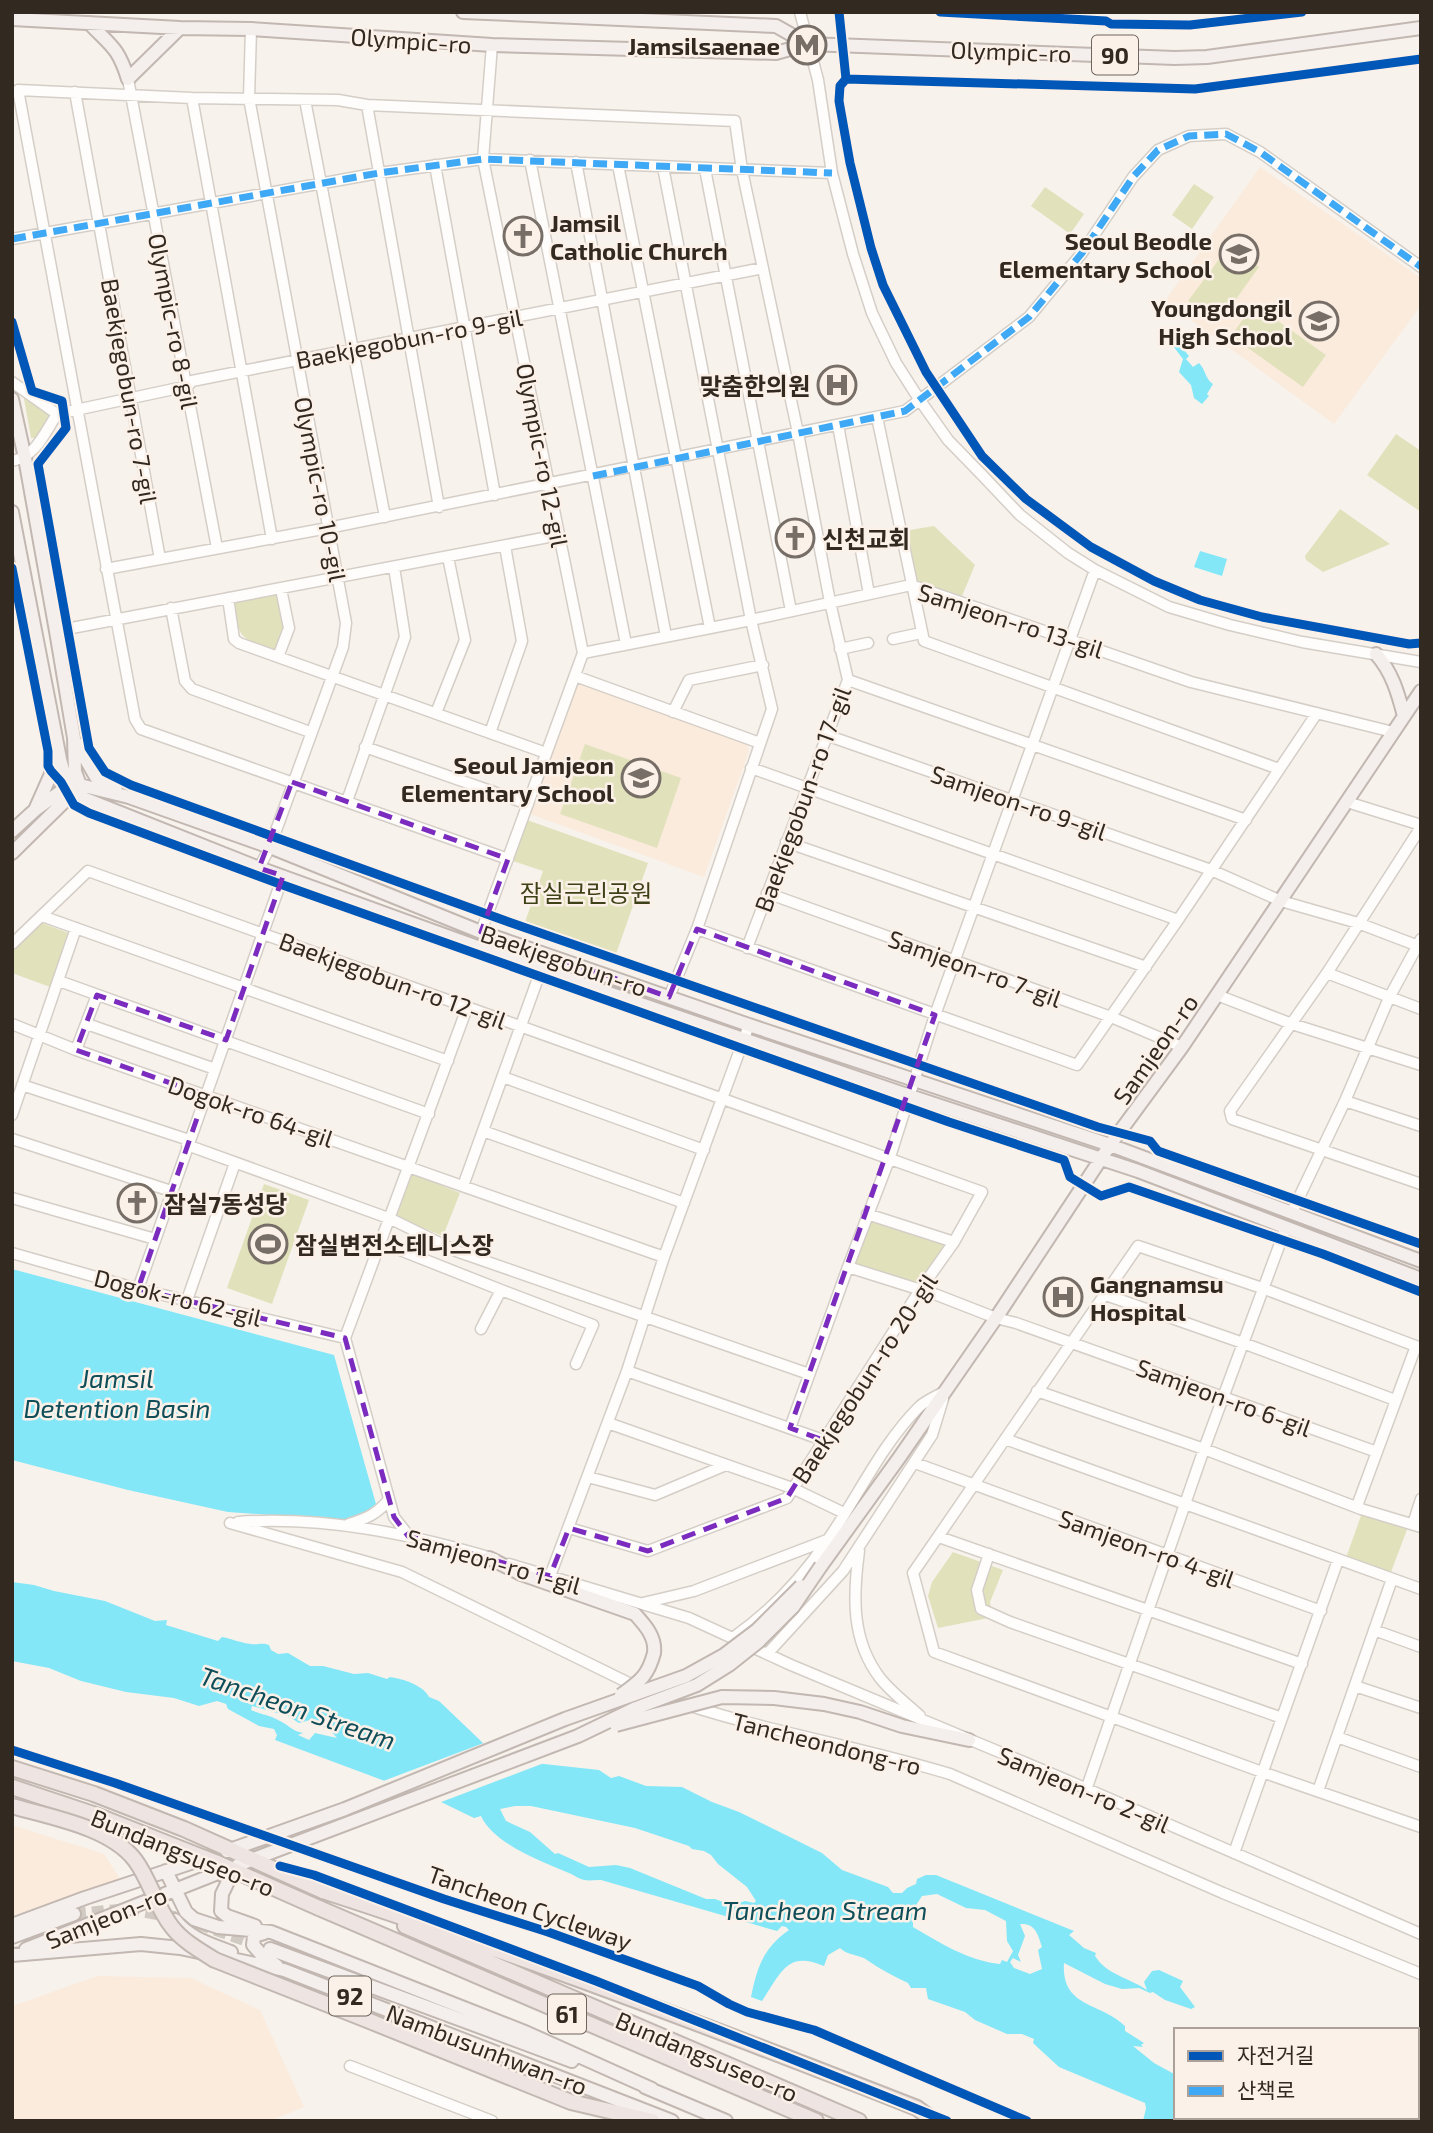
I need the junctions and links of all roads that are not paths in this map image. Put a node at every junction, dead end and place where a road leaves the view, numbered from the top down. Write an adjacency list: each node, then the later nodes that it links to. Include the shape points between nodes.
1 (463, 12): 8 (main road, Olympic-ro / 90, via 776,26)
2 (800, 12): 8 (street)
3 (12, 19): 4 (main road, Olympic-ro / 90)
4 (89, 23): 5 (main road, Olympic-ro / 90); 10 (main road, via 113,46)
5 (180, 28): 6 (main road, Olympic-ro / 90); 10 (main road)
6 (251, 29): 9 (main road, Olympic-ro / 90); 14 (street, Olympic-ro 10-gil)
7 (1421, 29): 8 (main road, Olympic-ro / 90, via 1207,57)
8 (808, 44): 9 (main road, Olympic-ro / 90, via 776,53); 27 (street)
9 (492, 45): 17 (street, Olympic-ro 12-gil)
10 (128, 79): 12 (street, Olympic-ro 8-gil)
11 (75, 92): 12 (street); 32 (street, Baekjegobun-ro 7-gil); 33 (street, via 18,90)
12 (130, 95): 13 (street); 31 (street, Olympic-ro 8-gil)
13 (192, 97): 14 (street); 30 (street)
14 (249, 98): 15 (street); 29 (street, Olympic-ro 10-gil)
15 (305, 100): 16 (street); 28 (street)
16 (367, 105): 17 (street); 26 (street)
17 (488, 110): 18 (street, Olympic-ro 12-gil); 25 (street, via 735,121)
18 (483, 159): 19 (street); 21 (street); 42 (street, Olympic-ro 12-gil)
19 (530, 160): 20 (street); 41 (street)
20 (576, 162): 22 (street); 40 (street)
21 (435, 165): 26 (street); 43 (street)
22 (618, 165): 23 (street); 39 (street)
23 (663, 167): 24 (street); 38 (street)
24 (705, 169): 25 (street); 37 (street)
25 (742, 170): 27 (street); 36 (street, Baekjegobun-ro 17-gil)
26 (379, 173): 28 (street); 44 (street)
27 (832, 173): 52 (street, via 873,313)
28 (321, 183): 29 (street); 45 (street)
29 (266, 193): 30 (street); 46 (street, Olympic-ro 10-gil)
30 (212, 203): 31 (street); 47 (street)
31 (153, 214): 32 (street); 49 (street, Olympic-ro 8-gil)
32 (99, 223): 33 (street); 51 (street, Baekjegobun-ro 7-gil)
33 (44, 234): 34 (street); 53 (street)
34 (12, 239)
35 (1421, 267): 52 (street, via 1260,152 1226,134 1189,136 1158,150 1133,177 1082,253 1029,317)
36 (763, 268): 37 (street, Baekjegobun-ro 9-gil); 57 (street, Baekjegobun-ro 17-gil)
37 (725, 276): 38 (street, Baekjegobun-ro 9-gil); 58 (street)
38 (686, 283): 39 (street, Baekjegobun-ro 9-gil); 59 (street)
39 (644, 292): 40 (street, Baekjegobun-ro 9-gil); 60 (street)
40 (601, 300): 41 (street, Baekjegobun-ro 9-gil); 62 (street)
41 (560, 308): 42 (street, Baekjegobun-ro 9-gil); 63 (street)
42 (515, 317): 43 (street, Baekjegobun-ro 9-gil); 64 (street, Olympic-ro 12-gil)
43 (463, 327): 44 (street, Baekjegobun-ro 9-gil); 65 (street)
44 (409, 338): 45 (street, Baekjegobun-ro 9-gil); 66 (street)
45 (354, 349): 46 (street, Baekjegobun-ro 9-gil); 68 (street)
46 (297, 360): 47 (street, Baekjegobun-ro 9-gil); 69 (street, Olympic-ro 10-gil)
47 (242, 371): 49 (street, Baekjegobun-ro 9-gil, via 192,381); 71 (street)
48 (12, 382): 54 (street)
49 (188, 386): 51 (street, Baekjegobun-ro 9-gil); 73 (street, Olympic-ro 8-gil)
50 (12, 399): 61 (main road)
51 (132, 399): 53 (street, Baekjegobun-ro 9-gil); 75 (street, Baekjegobun-ro 7-gil)
52 (919, 399): 55 (street, via 905,411); 78 (street, via 948,440 1020,515)
53 (77, 410): 54 (street, Baekjegobun-ro 9-gil); 77 (street)
54 (57, 414): 61 (street, via 35,448)
55 (877, 417): 56 (street); 80 (street)
56 (838, 425): 57 (street); 82 (street)
57 (798, 433): 58 (street); 84 (street, Baekjegobun-ro 17-gil)
58 (758, 442): 59 (street); 86 (street)
59 (718, 450): 60 (street); 88 (street)
60 (677, 458): 62 (street); 89 (street)
61 (19, 460): 90 (main road)
62 (633, 467): 63 (street); 92 (street)
63 (593, 476): 64 (street); 96 (street)
64 (549, 485): 65 (street); 70 (street, Olympic-ro 12-gil)
65 (495, 495): 66 (street)
66 (439, 507): 68 (street)
67 (12, 512): 113 (main road)
68 (385, 517): 69 (street)
69 (328, 528): 71 (street); 79 (street, Olympic-ro 10-gil)
70 (559, 535): 72 (street); 98 (street, Olympic-ro 12-gil)
71 (272, 539): 73 (street)
72 (505, 546): 74 (street); 116 (street, via 522,641)
73 (217, 548): 75 (street)
74 (448, 557): 76 (street); 110 (street, via 466,640)
75 (160, 559): 77 (street)
76 (394, 567): 79 (street); 108 (street, via 405,637)
77 (106, 569): 87 (street)
78 (1095, 569): 93 (street, Baekjegobun-ro 20-gil); 99 (street, via 1170,607 1302,642)
79 (338, 578): 81 (street); 103 (street, Olympic-ro 10-gil, via 346,636)
80 (911, 585): 82 (street, Samjeon-ro 13-gil); 91 (street); 93 (street, Samjeon-ro 13-gil)
81 (281, 589): 83 (street); 100 (street, via 289,628)
82 (869, 594): 84 (street, Samjeon-ro 13-gil)
83 (228, 598): 85 (street); 100 (street, via 234,639)
84 (830, 602): 86 (street, Samjeon-ro 13-gil); 97 (street, Baekjegobun-ro 17-gil)
85 (171, 608): 87 (street); 114 (street, via 186,681 192,689)
86 (791, 611): 88 (street, Samjeon-ro 13-gil)
87 (116, 619): 90 (street); 125 (street, via 141,730)
88 (751, 620): 89 (street, Samjeon-ro 13-gil); 102 (street)
89 (710, 628): 92 (street, Samjeon-ro 13-gil)
90 (56, 631): 118 (main road)
91 (921, 633): 94 (street); 106 (street, via 924,641)
92 (666, 636): 96 (street, Samjeon-ro 13-gil)
93 (1070, 638): 106 (street, Baekjegobun-ro 20-gil); 111 (street, Samjeon-ro 13-gil, via 1191,682)
94 (893, 639)
95 (868, 643): 97 (street, Baekjegobun-ro 17-gil)
96 (626, 644): 98 (street, Samjeon-ro 13-gil)
97 (840, 649): 105 (street, Baekjegobun-ro 17-gil)
98 (583, 653): 104 (street)
99 (1376, 654): 101 (street); 112 (main road, via 1394,682)
100 (278, 657): 103 (street)
101 (1421, 662)
102 (763, 665): 109 (street, via 687,681); 119 (street, via 772,709)
103 (331, 676): 108 (street); 114 (street, Olympic-ro 10-gil)
104 (575, 676): 109 (street); 122 (street)
105 (848, 680): 117 (street, Baekjegobun-ro 17-gil); 120 (street)
106 (1052, 688): 120 (street, Baekjegobun-ro 20-gil); 124 (street)
107 (1421, 691): 112 (main road, Samjeon-ro)
108 (384, 695): 110 (street); 121 (street)
109 (673, 712): 119 (street)
110 (436, 713): 116 (street)
111 (1317, 713): 115 (street, Samjeon-ro 13-gil); 124 (street)
112 (1404, 716): 115 (main road, Samjeon-ro)
113 (52, 718): 126 (main road); 133 (main road, via 51,774)
114 (310, 732): 125 (street, Olympic-ro 10-gil)
115 (1393, 732): 131 (main road, Samjeon-ro)
116 (490, 733): 122 (street)
117 (826, 735): 127 (street, Baekjegobun-ro 17-gil); 129 (street, Samjeon-ro 9-gil)
118 (74, 738): 126 (main road); 128 (main road, via 96,777)
119 (760, 743): 123 (street)
120 (1032, 744): 129 (street, Baekjegobun-ro 20-gil); 134 (street)
121 (365, 747): 130 (street); 132 (street)
122 (546, 753): 132 (street)
123 (751, 768): 127 (street); 152 (street)
124 (1279, 769): 134 (street)
125 (292, 782): 130 (street); 138 (street, Olympic-ro 10-gil)
126 (74, 786): 128 (main road, Baekjegobun-ro); 133 (main road); 139 (main road); 142 (main road, Baekjegobun-ro)
127 (806, 787): 137 (street, Baekjegobun-ro 17-gil); 140 (street)
128 (129, 797): 138 (main road, Baekjegobun-ro)
129 (1012, 800): 140 (street, Baekjegobun-ro 20-gil); 143 (street, Samjeon-ro 9-gil)
130 (347, 801): 141 (street)
131 (1347, 802): 135 (street); 146 (main road, Samjeon-ro)
132 (528, 804): 141 (street)
133 (35, 810): 136 (main road)
134 (1246, 820): 143 (street)
135 (1421, 826): 150 (street)
136 (12, 831)
137 (786, 842): 145 (street, Baekjegobun-ro 17-gil); 147 (street)
138 (270, 847): 142 (street, Olympic-ro 10-gil); 153 (main road, Baekjegobun-ro)
139 (12, 853)
140 (993, 854): 147 (street, Baekjegobun-ro 20-gil); 149 (street)
141 (508, 859): 153 (street)
142 (260, 868): 144 (main road, Baekjegobun-ro)
143 (1211, 870): 146 (street, Samjeon-ro 9-gil); 149 (street)
144 (283, 876): 154 (street, Baekjegobun-ro 12-gil); 160 (main road, Baekjegobun-ro)
145 (767, 893): 157 (street, Baekjegobun-ro 17-gil); 158 (street, Samjeon-ro 7-gil)
146 (1281, 901): 150 (street, Samjeon-ro 9-gil); 165 (main road, Samjeon-ro)
147 (974, 907): 158 (street, Baekjegobun-ro 20-gil); 159 (street)
148 (42, 915): 151 (street); 154 (street, Baekjegobun-ro 12-gil, via 88,872); 155 (street, Baekjegobun-ro 12-gil)
149 (1178, 920): 159 (street)
150 (1358, 923): 156 (street, Samjeon-ro 9-gil); 161 (street)
151 (76, 928): 162 (street); 163 (street)
152 (697, 929): 157 (street); 166 (street)
153 (481, 932): 166 (main road, Baekjegobun-ro)
154 (264, 933): 163 (street, Baekjegobun-ro 12-gil); 168 (street, Baekjegobun-ro 12-gil)
155 (12, 944)
156 (1419, 944): 167 (street)
157 (747, 948): 170 (street)
158 (955, 961): 170 (street, Baekjegobun-ro 20-gil); 171 (street, Samjeon-ro 7-gil)
159 (1146, 967): 171 (street)
160 (541, 970): 176 (street); 178 (main road, Baekjegobun-ro)
161 (1327, 973): 167 (street); 174 (street)
162 (59, 981): 164 (street); 177 (street)
163 (245, 987): 179 (street, Baekjegobun-ro 12-gil); 183 (street)
164 (97, 995): 173 (street); 179 (street)
165 (1217, 995): 174 (street); 180 (main road, Samjeon-ro)
166 (669, 997): 175 (main road, Baekjegobun-ro)
167 (1389, 998): 169 (street); 181 (street)
168 (467, 1008): 176 (street, Baekjegobun-ro 12-gil); 183 (street)
169 (1421, 1009)
170 (935, 1015): 171 (street, via 1077,1065); 187 (street, Baekjegobun-ro 20-gil)
171 (1111, 1017): 180 (street, Samjeon-ro 7-gil)
172 (12, 1024): 177 (street, Dogok-ro 64-gil)
173 (87, 1024): 182 (street); 185 (street)
174 (1292, 1024): 181 (street); 201 (street, via 1230,1111 1232,1119)
175 (749, 1025): 178 (street); 187 (main road, Baekjegobun-ro)
176 (521, 1027): 186 (street); 191 (street, Baekjegobun-ro 12-gil)
177 (40, 1033): 182 (street, Dogok-ro 64-gil); 188 (street)
178 (744, 1039): 190 (main road, Baekjegobun-ro); 191 (street)
179 (226, 1040): 185 (street, Baekjegobun-ro 12-gil); 193 (street)
180 (1182, 1047): 199 (main road, Samjeon-ro)
181 (1369, 1047): 184 (street); 192 (street)
182 (76, 1050): 189 (street, Dogok-ro 64-gil)
183 (448, 1061): 193 (street)
184 (1421, 1065)
185 (215, 1069): 189 (street, Baekjegobun-ro 12-gil)
186 (503, 1077): 196 (street); 200 (street)
187 (915, 1080): 190 (street, Baekjegobun-ro 20-gil); 199 (main road, Baekjegobun-ro)
188 (22, 1085): 194 (street); 198 (street)
189 (205, 1095): 198 (street, Baekjegobun-ro 12-gil); 205 (street, Dogok-ro 64-gil)
190 (910, 1096): 202 (main road, Baekjegobun-ro); 203 (street, Baekjegobun-ro 20-gil)
191 (723, 1100): 200 (street); 203 (street, Baekjegobun-ro 12-gil)
192 (1345, 1101): 195 (street); 201 (street)
193 (429, 1114): 205 (street)
194 (12, 1115)
195 (1421, 1126)
196 (483, 1131): 207 (street); 210 (street)
197 (12, 1139): 208 (street)
198 (188, 1143): 204 (street); 208 (street, Baekjegobun-ro 12-gil)
199 (1110, 1145): 202 (main road, Samjeon-ro); 211 (main road, Baekjegobun-ro)
200 (704, 1150): 210 (street)
201 (1321, 1150): 206 (street); 211 (street)
202 (1102, 1159): 214 (main road, Baekjegobun-ro); 230 (main road, Samjeon-ro)
203 (889, 1160): 212 (street, Baekjegobun-ro 20-gil); 216 (street, Baekjegobun-ro 20-gil, via 982,1192)
204 (235, 1163): 213 (street); 228 (street)
205 (410, 1167): 207 (street, Dogok-ro 64-gil); 213 (street)
206 (1421, 1184)
207 (463, 1186): 219 (street, Dogok-ro 64-gil)
208 (172, 1191): 215 (street, Baekjegobun-ro 12-gil)
209 (12, 1198): 215 (street)
210 (684, 1203): 219 (street)
211 (1292, 1212): 220 (main road, Baekjegobun-ro)
212 (867, 1214): 216 (street, Baekjegobun-ro 20-gil); 221 (street, Baekjegobun-ro 20-gil)
213 (391, 1219): 229 (street, via 456,1251); 232 (street)
214 (1286, 1227): 222 (main road, Baekjegobun-ro); 223 (street)
215 (155, 1238): 224 (street, Baekjegobun-ro 12-gil)
216 (954, 1242): 226 (street, Baekjegobun-ro 20-gil)
217 (400, 1250): 225 (street)
218 (12, 1253): 224 (street, Dogok-ro 62-gil)
219 (664, 1257): 229 (street)
220 (1421, 1261)
221 (848, 1266): 226 (street); 238 (street, Baekjegobun-ro 20-gil)
222 (1421, 1279)
223 (1262, 1288): 227 (street, via 1138,1246); 234 (street); 235 (street)
224 (138, 1289): 228 (street, Dogok-ro 62-gil)
225 (501, 1290): 231 (street); 236 (street, via 593,1325)
226 (920, 1290): 230 (street); 246 (street, Baekjegobun-ro 20-gil)
227 (1103, 1294): 233 (street); 234 (street)
228 (187, 1300): 232 (street, Dogok-ro 62-gil)
229 (644, 1315): 237 (street); 238 (street)
230 (996, 1318): 233 (street, Samjeon-ro 6-gil); 239 (main road, Samjeon-ro)
231 (481, 1329)
232 (345, 1338): 254 (street)
233 (1071, 1343): 240 (street); 241 (street, Samjeon-ro 6-gil)
234 (1243, 1343): 241 (street); 242 (street)
235 (1418, 1347): 242 (street)
236 (576, 1364)
237 (627, 1371): 243 (street); 244 (street)
238 (809, 1374): 244 (street, Baekjegobun-ro 20-gil)
239 (946, 1391): 249 (street, via 932,1435); 258 (street, via 920,1405); 271 (main road, Samjeon-ro)
240 (1037, 1391): 245 (street); 247 (street)
241 (1223, 1397): 247 (street); 248 (street, Samjeon-ro 6-gil)
242 (1395, 1401): 248 (street)
243 (608, 1423): 250 (street); 251 (street)
244 (790, 1428): 246 (street)
245 (1005, 1439): 252 (street); 256 (street)
246 (823, 1440): 253 (street, Baekjegobun-ro 20-gil)
247 (1204, 1449): 256 (street); 257 (street)
248 (1377, 1452): 257 (street)
249 (915, 1463): 252 (street, Samjeon-ro 4-gil); 266 (street)
250 (726, 1465): 251 (street, via 655,1495); 253 (street)
251 (588, 1477): 262 (street)
252 (972, 1485): 264 (street); 268 (street, Samjeon-ro 4-gil)
253 (792, 1488): 258 (street); 262 (street, Baekjegobun-ro 20-gil, via 787,1497 648,1551)
254 (389, 1499): 260 (street, via 368,1518); 263 (street, via 394,1517)
255 (1421, 1499): 261 (street)
256 (1185, 1504): 268 (street); 270 (street)
257 (1357, 1506): 261 (street)
258 (844, 1513): 265 (street)
259 (230, 1523): 260 (street, Samjeon-ro 1-gil, via 271,1520); 317 (street, Tancheondong-ro, via 402,1572 616,1677 716,1715 950,1774)
260 (344, 1526): 263 (street, Samjeon-ro 1-gil)
261 (1417, 1526)
262 (569, 1528): 272 (street)
263 (408, 1535): 269 (street, Samjeon-ro 1-gil)
264 (939, 1537): 267 (street); 287 (street, via 913,1573 934,1652)
265 (828, 1540): 275 (street, via 694,1591); 279 (street, via 792,1586)
266 (859, 1546): 282 (street, via 829,1588); 290 (street, via 856,1624 866,1653 880,1678)
267 (989, 1554): 276 (street); 283 (street, via 977,1590 981,1609)
268 (1167, 1555): 276 (street); 277 (street, Samjeon-ro 4-gil)
269 (489, 1558): 272 (street, Samjeon-ro 1-gil); 289 (main road, bridge, via 635,1614 648,1628 655,1645 650,1670 621,1694)
270 (1338, 1560): 273 (street); 277 (street)
271 (821, 1566): 289 (main road, bridge, via 757,1630 724,1655 686,1676); 291 (main road, bridge, via 793,1608 729,1665 697,1685)
272 (550, 1576): 275 (street, Samjeon-ro 1-gil)
273 (1392, 1579): 274 (street); 278 (street)
274 (1421, 1589)
275 (641, 1604): 279 (street, Samjeon-ro 1-gil)
276 (1149, 1609): 283 (street); 284 (street)
277 (1321, 1611): 284 (street)
278 (1374, 1630): 281 (street); 285 (street)
279 (734, 1637): 280 (street, Samjeon-ro 1-gil)
280 (748, 1645): 282 (street, Samjeon-ro 2-gil)
281 (1421, 1647)
282 (768, 1653): 290 (street, Samjeon-ro 2-gil)
283 (1130, 1664): 287 (street); 288 (street)
284 (1302, 1664): 288 (street)
285 (1355, 1686): 286 (street); 292 (street)
286 (1421, 1708)
287 (1112, 1716): 296 (street); 298 (street)
288 (1282, 1718): 296 (street)
289 (565, 1719): 304 (main road, Samjeon-ro, bridge, via 345,1809)
290 (925, 1721): 293 (street, Samjeon-ro 2-gil)
291 (578, 1736): 293 (main road, bridge, via 722,1697 824,1704); 303 (main road, Samjeon-ro, bridge)
292 (1336, 1737): 294 (street); 299 (street)
293 (969, 1740): 298 (street, Samjeon-ro 2-gil)
294 (1421, 1767)
295 (12, 1768): 307 (highway, Bundangsuseo-ro / 61, bridge, via 184,1829)
296 (1262, 1772): 299 (street); 302 (street)
297 (12, 1787): 324 (highway, Bundangsuseo-ro / 61, bridge, via 215,1862)
298 (1086, 1790): 302 (street, Samjeon-ro 2-gil)
299 (1318, 1791): 301 (street)
300 (12, 1806): 321 (highway, bridge, via 101,1833 120,1845 134,1859 172,1926 215,1960 571,2102)
301 (1421, 1828)
302 (1234, 1853): 312 (street, Samjeon-ro 2-gil)
303 (237, 1866): 306 (main road, Samjeon-ro); 311 (main road, via 222,1894 221,1911)
304 (166, 1871): 305 (main road, Samjeon-ro); 306 (main road)
305 (150, 1876): 308 (main road); 310 (main road, Samjeon-ro)
306 (174, 1890): 308 (main road, Samjeon-ro); 311 (main road, via 194,1919 218,1927)
307 (323, 1891): 325 (highway, Bundangsuseo-ro / 61); 326 (highway, via 594,1984 917,2108)
308 (159, 1895): 315 (main road, Samjeon-ro); 316 (main road, via 176,1923 200,1940)
309 (74, 1914): 313 (main road)
310 (12, 1925)
311 (271, 1933): 316 (main road, via 257,1934 253,1945); 319 (main road, via 525,2032)
312 (1421, 1934)
313 (12, 1937)
314 (270, 1949): 319 (main road, Nambusunhwan-ro / 92)
315 (12, 1954): 316 (main road, Nambusunhwan-ro / 92, via 141,1944)
316 (284, 1970): 322 (main road, Nambusunhwan-ro / 92)
317 (1421, 1975)
318 (351, 2066): 320 (street)
319 (652, 2089): 323 (main road, Nambusunhwan-ro / 92)
320 (492, 2121)
321 (652, 2121)
322 (671, 2121)
323 (726, 2121)
324 (816, 2121)
325 (859, 2121)
326 (934, 2121)

